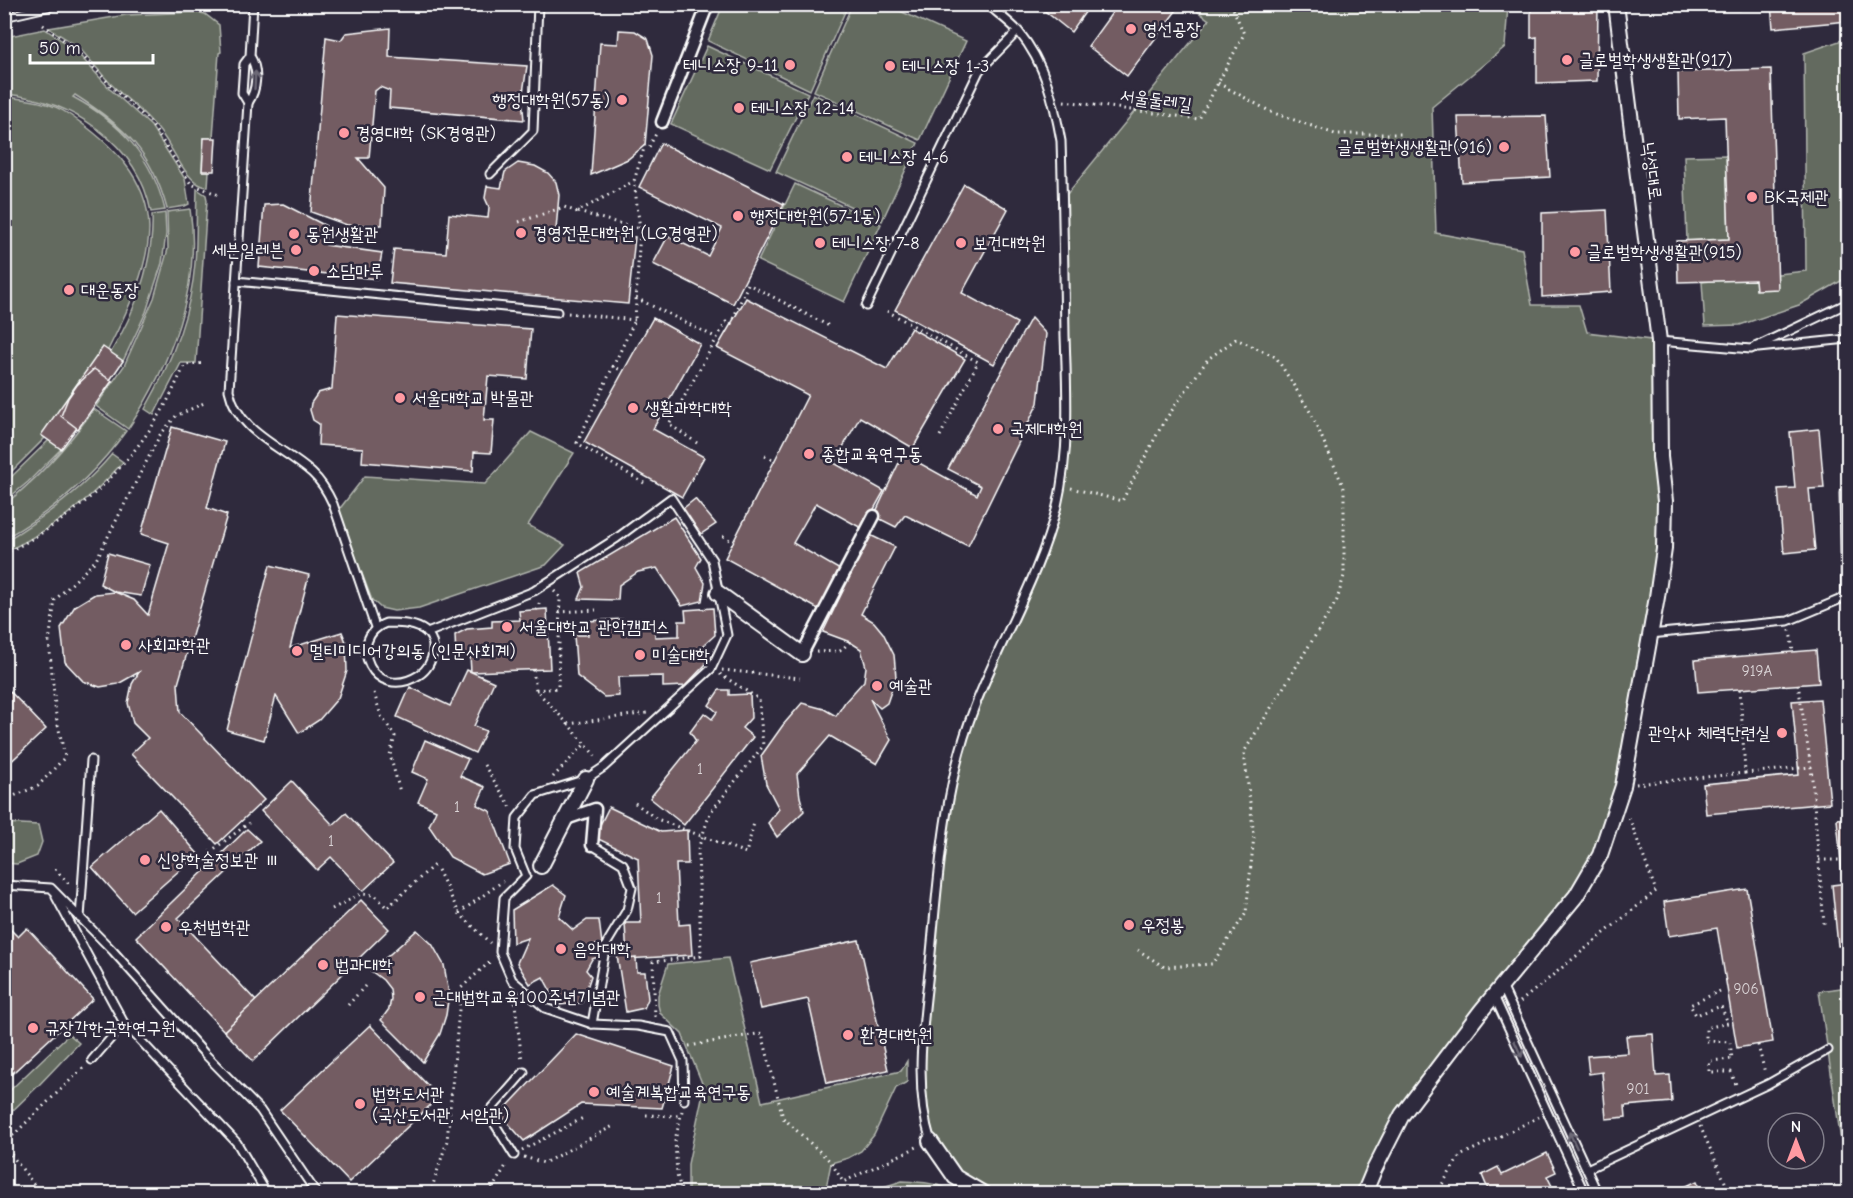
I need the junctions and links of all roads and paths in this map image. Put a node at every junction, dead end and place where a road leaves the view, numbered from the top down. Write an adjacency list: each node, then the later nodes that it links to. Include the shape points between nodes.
1 (60, 4): 8 (lane)
2 (253, 4): 11 (lane)
3 (538, 4): 17 (lane, via 533,131)
4 (708, 4): 15 (street)
5 (987, 4): 10 (lane)
6 (1231, 4): 12 (path, 서울둘레길, via 1244,34)
7 (1616, 4): 33 (lane, 낙성대로)
8 (4, 17)
9 (44, 26): 19 (path, via 75,48 150,122 191,184)
10 (1018, 31): 13 (lane, via 1041,66); 26 (lane, via 979,71)
11 (250, 56): 14 (lane, via 244,64 242,93); 14 (lane, one-way to 11, via 255,94 256,65)
12 (1218, 83): 13 (path, 서울둘레길, via 1199,119); 16 (path, via 1271,112 1335,134)
13 (1054, 100): 46 (lane, via 1064,234 1067,421)
14 (248, 103): 23 (lane)
15 (662, 122): 18 (path, via 649,147 645,145)
16 (1404, 134)
17 (490, 174)
18 (634, 181): 20 (path); 22 (path)
19 (219, 195)
20 (577, 212): 21 (path, via 564,207); 22 (path)
21 (519, 222)
22 (640, 229): 24 (path)
23 (236, 281): 28 (lane); 58 (lane, via 229,390 232,405 240,418 313,474 325,489)
24 (636, 298): 29 (path); 31 (path)
25 (1848, 303): 34 (lane)
26 (866, 306)
27 (887, 311): 41 (path, via 978,362)
28 (557, 312): 29 (path)
29 (634, 320): 36 (path)
30 (831, 327): 31 (path, via 748,284 731,324 726,322)
31 (717, 338): 40 (path)
32 (1848, 339): 34 (lane)
33 (1659, 341): 34 (lane); 60 (lane, 낙성대로, via 1664,537)
34 (1751, 348)
35 (205, 363): 51 (path, via 185,365 136,449 88,501 48,530)
36 (612, 366): 37 (path); 45 (path, via 577,443)
37 (623, 371)
38 (206, 402): 83 (path, via 176,416 160,435 96,560 55,600 49,642 56,716 65,758 38,786)
39 (667, 405): 40 (path)
40 (676, 412): 42 (path, via 669,424)
41 (940, 436)
42 (697, 443)
43 (765, 456): 44 (path)
44 (775, 460)
45 (644, 483)
46 (1061, 485): 108 (path, via 1122,501 1163,423 1208,359 1236,339 1276,357 1312,416 1344,488 1344,576 1337,600 1244,752 1254,836 1246,913 1212,964 1164,967); 135 (lane, via 1044,548 974,706 948,799 921,1047 922,1100)
47 (1848, 493): 54 (lane, via 1844,493)
48 (874, 516): 63 (street)
49 (723, 536): 50 (path)
50 (733, 542)
51 (4, 554)
52 (546, 583): 53 (lane, via 671,498 712,560); 56 (path, via 560,597); 59 (lane)
53 (718, 593): 63 (street); 64 (lane, via 727,635)
54 (1847, 597): 57 (lane)
55 (596, 610): 56 (path)
56 (560, 612): 69 (path, via 558,688)
57 (1788, 621): 60 (lane); 62 (path)
58 (375, 627): 59 (lane, via 386,622 398,623); 59 (lane, via 366,645 370,668 375,675 394,684 412,679 429,667 433,650)
59 (427, 633)
60 (1650, 634): 80 (lane, 낙성대로)
61 (850, 642): 63 (path, via 840,651)
62 (1793, 652)
63 (802, 654)
64 (711, 669): 66 (path); 76 (lane); 90 (path, via 759,699 763,746 710,813)
65 (533, 670): 69 (path)
66 (800, 678)
67 (1798, 684): 77 (path)
68 (1740, 688): 78 (path)
69 (536, 690): 72 (path)
70 (374, 693): 81 (path, via 381,716 395,736 390,755)
71 (624, 716): 72 (path)
72 (568, 724): 73 (path)
73 (585, 744): 76 (path); 82 (path)
74 (91, 760): 106 (lane)
75 (484, 765): 86 (path)
76 (603, 767): 79 (lane)
77 (1811, 767): 78 (path); 93 (path)
78 (1745, 773): 80 (path)
79 (586, 779): 82 (lane); 87 (street)
80 (1623, 786): 103 (lane, 낙성대로, via 1600,855)
81 (400, 792)
82 (535, 795): 86 (lane)
83 (4, 800)
84 (635, 804): 90 (path, via 657,819)
85 (1629, 817): 115 (path, via 1656,891)
86 (517, 818): 97 (lane, via 515,849)
87 (566, 819): 91 (street, via 595,809); 96 (street)
88 (249, 823): 92 (path)
89 (754, 823): 90 (path, via 746,853)
90 (703, 835): 119 (path, via 698,849 701,956 652,962 654,1013)
91 (592, 845): 118 (lane, via 623,864 632,888 627,910 607,943)
92 (210, 852)
93 (1819, 860): 94 (path); 107 (path)
94 (1841, 860)
95 (435, 864): 104 (path, via 387,908 375,895 361,894)
96 (542, 866)
97 (522, 867): 105 (path); 109 (lane, via 526,876 504,898)
98 (55, 869): 101 (path)
99 (438, 870): 105 (path)
100 (4, 885): 102 (lane)
101 (70, 885)
102 (51, 888): 106 (lane); 117 (lane)
103 (1569, 905): 112 (street)
104 (332, 909)
105 (459, 913): 109 (path)
106 (80, 918): 142 (lane, via 260,1110)
107 (1824, 924)
108 (1138, 950)
109 (500, 952): 110 (lane); 143 (path, via 461,988 447,1141)
110 (512, 980): 118 (lane, via 545,1008); 125 (path)
111 (365, 986): 114 (path)
112 (1498, 991): 115 (lane); 116 (lane); 129 (lane, one-way to 129)
113 (1720, 991): 127 (path, via 1690,1005 1696,1015 1721,1006 1728,1023 1706,1028 1706,1041 1730,1042 1732,1059 1709,1061 1709,1072 1731,1072)
114 (348, 1005)
115 (1512, 1008): 138 (lane, one-way to 115)
116 (1481, 1011): 124 (street)
117 (124, 1023): 123 (lane); 141 (lane, via 237,1143)
118 (592, 1024): 119 (lane)
119 (661, 1030): 128 (lane, via 670,1032 683,1061)
120 (699, 1044): 135 (path, via 762,1033 783,1118 831,1162 843,1182)
121 (1758, 1045): 126 (path)
122 (1828, 1050): 126 (lane)
123 (92, 1060): 136 (path)
124 (1436, 1068): 147 (lane, via 1402,1115)
125 (524, 1072): 137 (lane, via 488,1113)
126 (1768, 1084): 127 (lane)
127 (1741, 1096): 133 (lane)
128 (684, 1100): 131 (path)
129 (1547, 1113): 148 (path, via 1460,1156); 149 (lane)
130 (646, 1114): 131 (path)
131 (681, 1116): 145 (path, via 675,1140)
132 (585, 1117): 137 (path)
133 (1696, 1118): 138 (lane); 139 (path)
134 (615, 1125): 137 (path, via 544,1163)
135 (930, 1141): 146 (lane, via 955,1177)
136 (4, 1144): 140 (path)
137 (513, 1155): 144 (path)
138 (1587, 1169): 150 (lane)
139 (1730, 1193)
140 (42, 1194)
141 (267, 1194)
142 (317, 1194)
143 (430, 1194)
144 (489, 1194)
145 (682, 1194)
146 (984, 1194)
147 (1364, 1194)
148 (1436, 1194)
149 (1585, 1194)
150 (1598, 1194)

